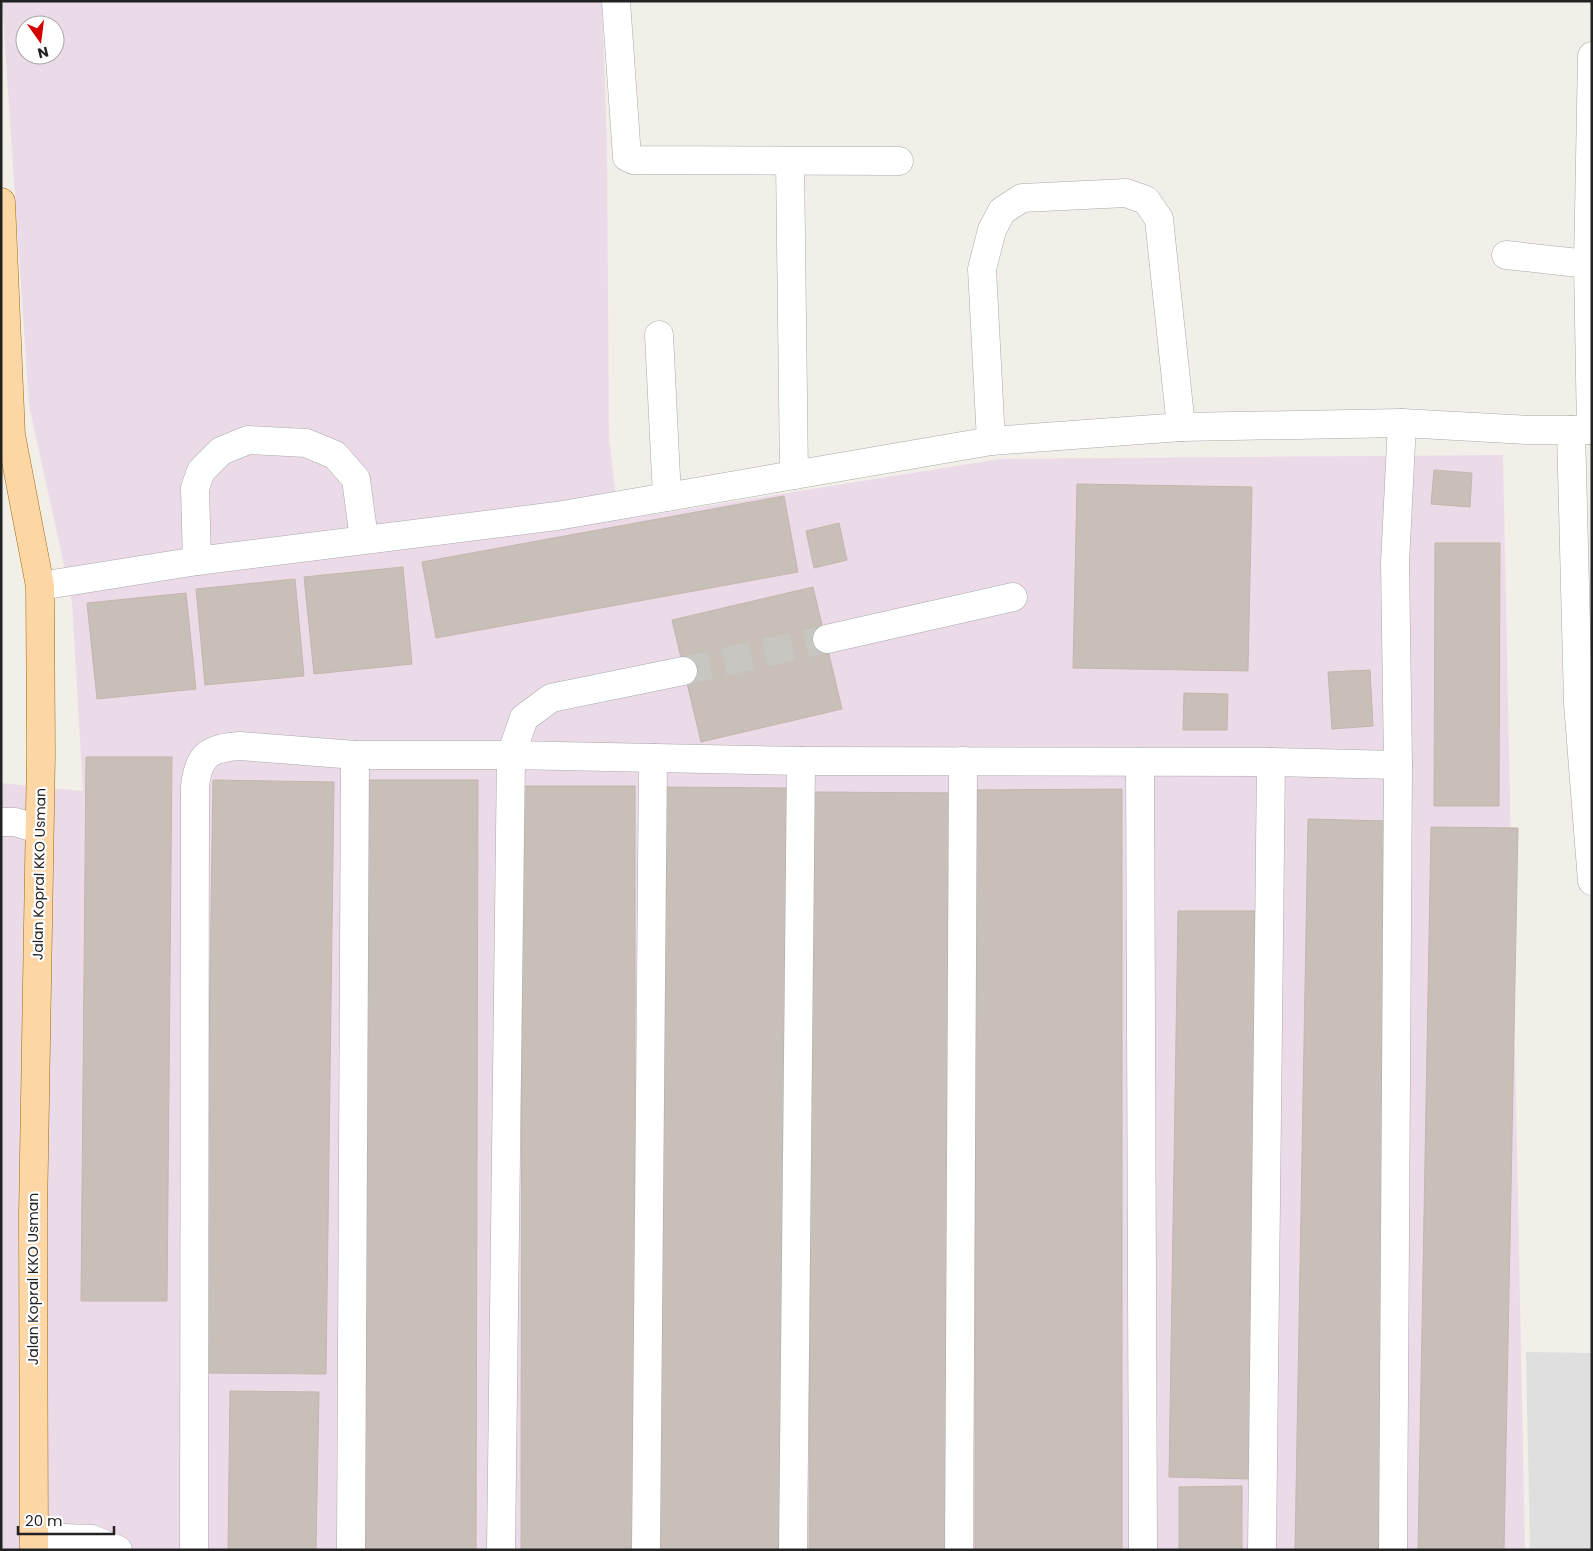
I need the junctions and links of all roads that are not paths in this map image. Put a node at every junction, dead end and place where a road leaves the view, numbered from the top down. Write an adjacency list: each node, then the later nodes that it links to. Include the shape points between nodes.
1 (616, 1): 3 (street, via 627,157 633,160)
2 (1592, 56): 7 (street)
3 (790, 161): 4 (street); 14 (street)
4 (899, 161)
5 (1, 202): 12 (main road, Jalan Kopral KKO Usman)
6 (1506, 255): 7 (street)
7 (1588, 264): 11 (street)
8 (659, 335): 15 (street)
9 (1402, 423): 10 (street); 11 (street); 29 (street, via 1395,563)
10 (1181, 427): 13 (street); 13 (street, via 1159,219 1146,200 1126,192 1022,198 1002,211 992,230 982,268)
11 (1584, 430): 31 (street, via 1578,703)
12 (6, 436): 18 (main road, Jalan Kopral KKO Usman)
13 (991, 441): 14 (street)
14 (794, 475): 15 (street)
15 (667, 497): 16 (street, via 557,516)
16 (364, 539): 17 (street); 17 (street, via 356,479 335,454 306,443 248,440 221,451 201,471 195,488)
17 (197, 561): 18 (street)
18 (40, 586): 30 (main road, Jalan Kopral KKO Usman, via 41,754)
19 (1013, 597): 20 (street)
20 (827, 639)
21 (683, 671): 23 (street, via 551,698 524,718)
22 (355, 755): 23 (street); 34 (street, via 222,747 206,754 196,771); 35 (street)
23 (511, 755): 24 (street); 36 (street)
24 (653, 758): 25 (street); 37 (street)
25 (801, 761): 26 (street); 38 (street)
26 (963, 761): 27 (street); 39 (street)
27 (1140, 762): 28 (street); 40 (street)
28 (1272, 762): 29 (street); 41 (street)
29 (1398, 765): 42 (street)
30 (18, 824): 32 (main road, Jalan Kopral KKO Usman, via 33,1215)
31 (1592, 881)
32 (34, 1544): 33 (street, via 92,1539)
33 (118, 1550)
34 (194, 1550)
35 (351, 1550)
36 (501, 1550)
37 (646, 1550)
38 (793, 1550)
39 (959, 1550)
40 (1143, 1550)
41 (1262, 1550)
42 (1393, 1550)

